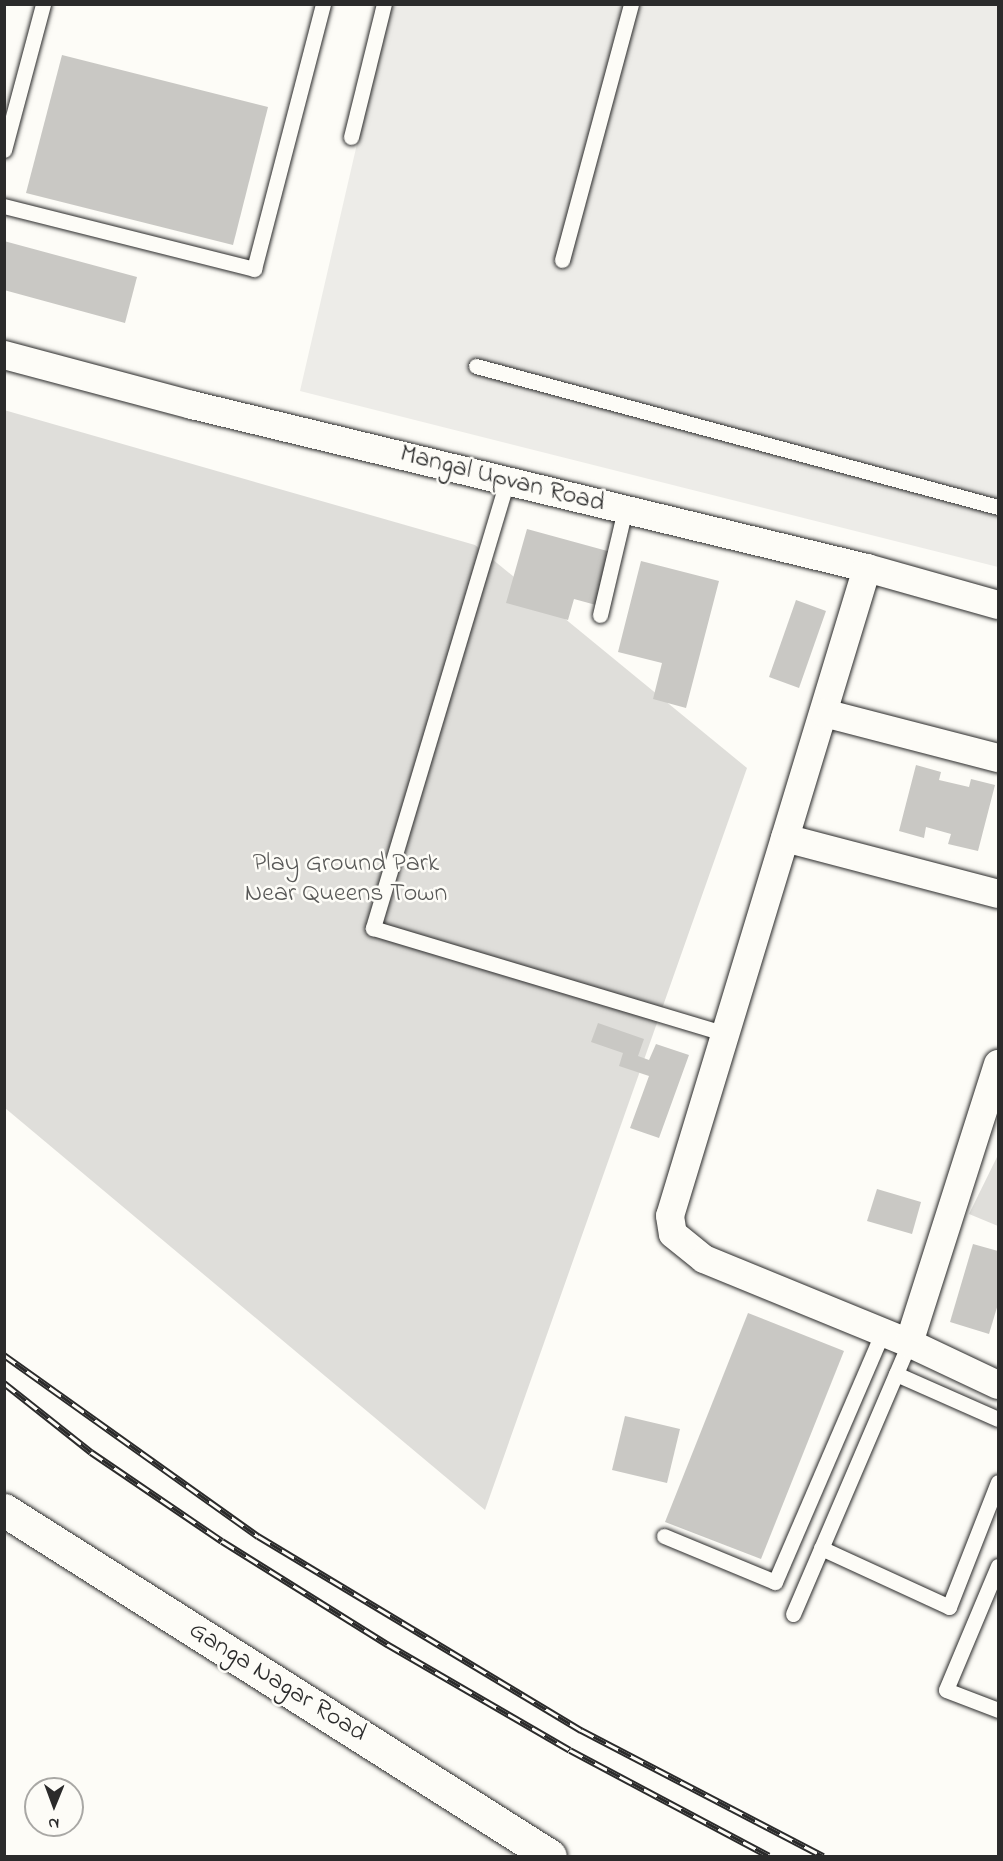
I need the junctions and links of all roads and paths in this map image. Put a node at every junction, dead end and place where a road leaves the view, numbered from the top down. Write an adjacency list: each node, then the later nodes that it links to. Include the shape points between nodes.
1 (43, 4): 6 (lane)
2 (323, 4): 7 (lane, via 254,269)
3 (384, 4): 5 (lane)
4 (631, 4): 8 (lane)
5 (351, 137)
6 (4, 150)
7 (4, 206)
8 (562, 260)
9 (4, 355): 11 (street, Mangal Upvan Road)
10 (476, 366): 12 (lane)
11 (507, 481): 13 (street, Mangal Upvan Road); 21 (lane, via 373,928)
12 (999, 507)
13 (625, 509): 14 (street, Mangal Upvan Road); 16 (lane)
14 (867, 568): 15 (street, Mangal Upvan Road); 17 (street)
15 (999, 605)
16 (600, 615)
17 (824, 713): 18 (street); 19 (street)
18 (999, 758)
19 (785, 838): 20 (street); 21 (street)
20 (999, 894)
21 (724, 1033): 23 (street, via 672,1197 673,1234 705,1259)
22 (999, 1064): 24 (street)
23 (883, 1331): 24 (street); 30 (lane, via 775,1582)
24 (909, 1343): 25 (lane); 26 (street)
25 (896, 1374): 27 (lane); 31 (lane)
26 (999, 1385)
27 (999, 1419)
28 (999, 1482): 31 (lane, via 950,1607)
29 (4, 1509): 35 (main road, Ganga Nagar Road)
30 (664, 1536)
31 (821, 1548): 33 (lane)
32 (999, 1566): 34 (lane, via 946,1689)
33 (793, 1614)
34 (999, 1710)
35 (550, 1857)

